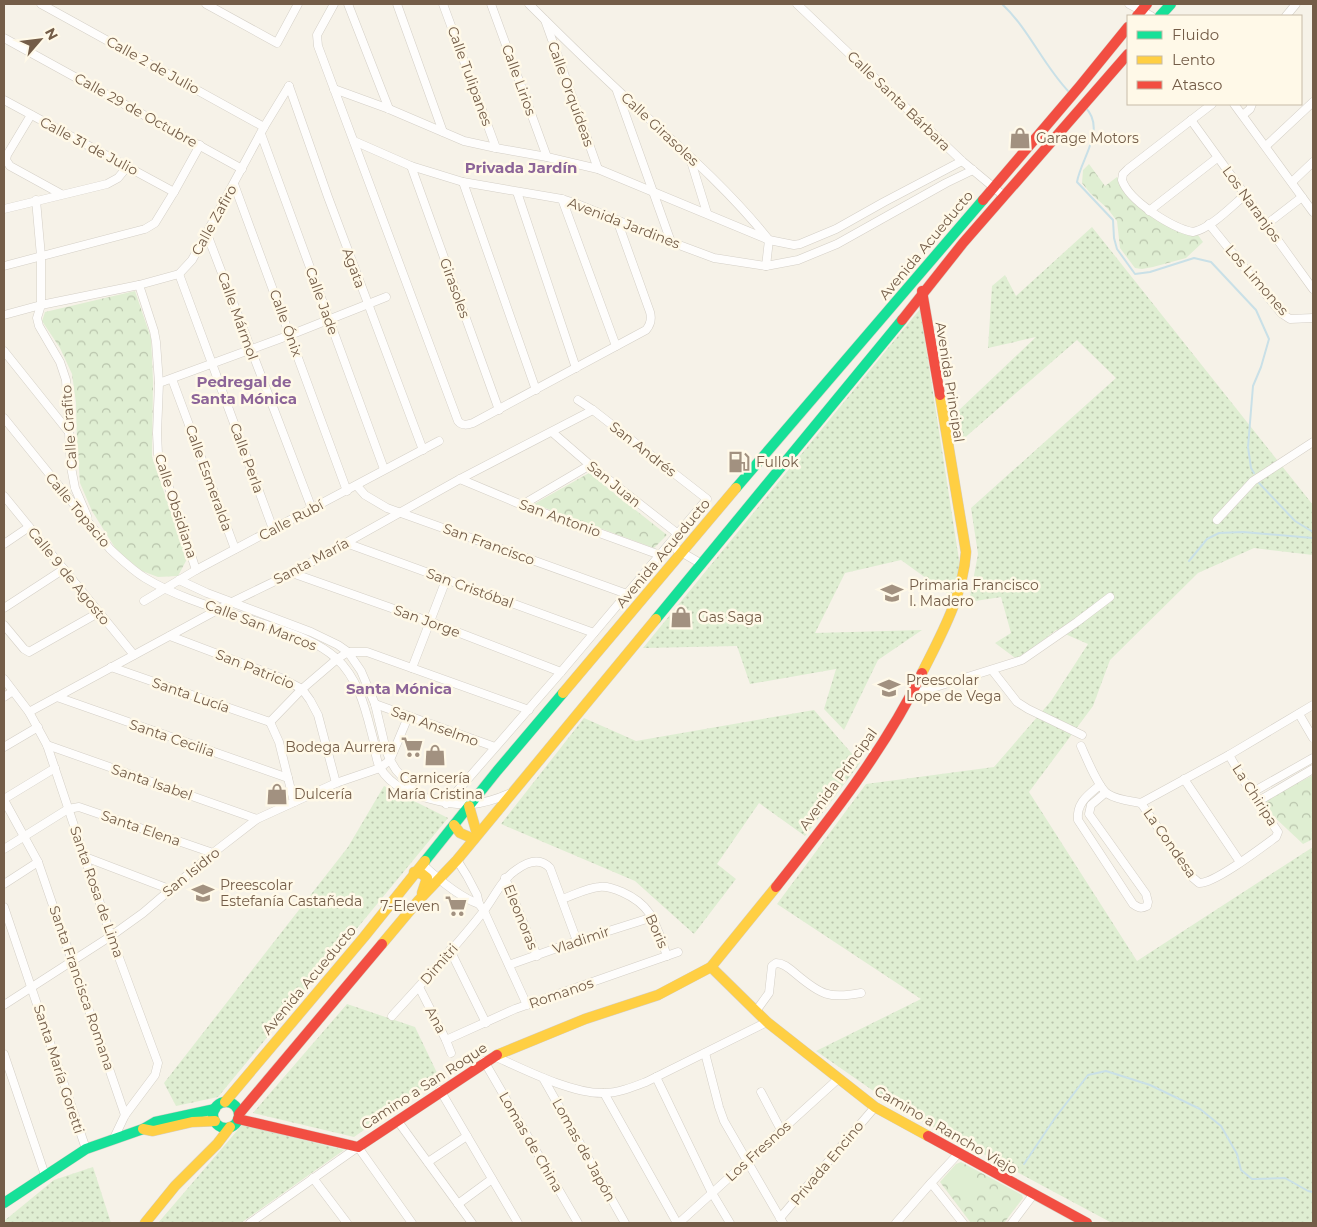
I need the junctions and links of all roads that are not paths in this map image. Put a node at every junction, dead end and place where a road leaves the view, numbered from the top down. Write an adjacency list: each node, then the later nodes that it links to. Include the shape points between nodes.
1 (41, 4): 33 (street, Calle 2 de Julio)
2 (206, 4): 3 (street, via 277,43)
3 (298, 4)
4 (334, 4): 22 (street, via 316,40)
5 (348, 4): 29 (street)
6 (397, 4): 34 (street)
7 (443, 4): 38 (street, Calle Tulipanes)
8 (490, 4): 39 (street, Calle Lirios)
9 (529, 4): 17 (street, Calle Girasoles)
10 (797, 4): 42 (street, Calle Santa Bárbara)
11 (1129, 4): 14 (street)
12 (1171, 4): 15 (street)
13 (1296, 4): 16 (street)
14 (1144, 12)
15 (1161, 15)
16 (1287, 15)
17 (544, 19): 23 (street, Calle Girasoles); 47 (street, Calle Orquídeas)
18 (1127, 28): 52 (street, Avenida Acueducto)
19 (4, 38): 36 (street, Calle 29 de Octubre)
20 (1127, 55): 58 (street, Avenida Acueducto)
21 (289, 86): 33 (street, Calle Zafiro); 82 (street, Agata)
22 (334, 89): 29 (street); 35 (street)
23 (617, 89): 40 (street, Calle Girasoles); 53 (street)
24 (4, 100): 30 (street, Calle 31 de Julio)
25 (1313, 102): 37 (street)
26 (1211, 105): 32 (street)
27 (1235, 105): 31 (street)
28 (1252, 105): 31 (street)
29 (388, 109): 34 (street)
30 (31, 115): 45 (street, Calle 31 de Julio); 56 (street, via 6,160 10,166)
31 (1243, 115): 37 (street)
32 (1190, 120): 41 (street, Los Naranjos); 63 (street, via 1128,168 1122,177 1126,188)
33 (263, 130): 46 (street, Calle Zafiro); 85 (street, Calle Jade)
34 (443, 132): 38 (street, via 464,141)
35 (354, 141): 44 (street, Avenida Jardines); 96 (street, via 458,421 463,425 473,423)
36 (200, 145): 46 (street, Calle 29 de Octubre); 54 (street)
37 (1266, 146): 50 (street)
38 (496, 148): 39 (street)
39 (547, 156): 47 (street)
40 (690, 156): 65 (street); 70 (street, Calle Girasoles, via 752,218)
41 (1217, 158): 57 (street, Los Naranjos); 63 (street)
42 (962, 161): 48 (street, Calle Santa Bárbara); 70 (street, via 836,229 800,244)
43 (1313, 162): 50 (street)
44 (411, 166): 49 (street, Avenida Jardines); 96 (street, Girasoles)
45 (127, 167): 54 (street, Calle 31 de Julio); 56 (street, via 118,178 107,184)
46 (242, 169): 51 (street, Calle Zafiro)
47 (598, 169): 53 (street)
48 (972, 170): 52 (street, Calle Santa Bárbara); 75 (street, Avenida Jardines, via 837,244 798,260)
49 (463, 182): 55 (street, Avenida Jardines); 94 (street)
50 (1292, 182): 59 (street)
51 (234, 184): 69 (street, Calle Zafiro); 86 (street, Calle Ónix)
52 (993, 187): 58 (street, Calle Santa Bárbara); 73 (street, Avenida Acueducto)
53 (652, 191): 65 (street); 71 (street)
54 (174, 192): 72 (street, via 155,223 148,228)
55 (517, 192): 61 (street, Avenida Jardines); 91 (street)
56 (61, 194): 60 (street)
57 (1245, 195): 67 (street); 68 (street, Los Naranjos)
58 (1004, 196): 79 (street, Avenida Acueducto)
59 (1302, 197): 64 (street); 68 (street)
60 (36, 200): 62 (street); 72 (street, Calle Grafito)
61 (562, 200): 66 (street, Avenida Jardines); 87 (street)
62 (4, 209)
63 (1149, 211): 67 (street, via 1186,230 1196,232)
64 (1313, 212)
65 (707, 213): 70 (street)
66 (617, 220): 71 (street, Avenida Jardines); 87 (street, via 651,322 646,330)
67 (1209, 224): 84 (street, Los Limones, via 1281,313 1290,319)
68 (1267, 224): 78 (street, Los Naranjos)
69 (207, 234): 76 (street, Calle Zafiro, via 192,260); 88 (street, Calle Mármol)
70 (769, 240): 75 (street)
71 (672, 242): 75 (street, Avenida Jardines, via 714,258)
72 (41, 256): 74 (street); 81 (street, Calle Grafito)
73 (929, 262): 79 (street); 122 (street, Avenida Acueducto)
74 (4, 266)
75 (766, 266)
76 (179, 274): 77 (street); 90 (street, Calle Perla)
77 (139, 285): 81 (street); 93 (street, Calle Obsidiana, via 154,331)
78 (1313, 289)
79 (922, 294): 124 (street, Avenida Acueducto); 152 (street, Avenida Principal, via 966,552 962,586 926,669)
80 (386, 297): 82 (street)
81 (41, 305): 83 (street); 99 (street, Calle Grafito, via 37,322 60,362 66,380)
82 (368, 305): 85 (street); 103 (street, Agata)
83 (4, 315)
84 (1313, 318)
85 (329, 320): 86 (street); 105 (street, Calle Jade)
86 (290, 335): 88 (street); 108 (street, Calle Ónix)
87 (616, 346): 91 (street)
88 (250, 350): 90 (street); 111 (street, Calle Mármol)
89 (4, 351): 99 (street)
90 (212, 365): 92 (street); 116 (street, Calle Perla)
91 (576, 368): 94 (street)
92 (172, 379): 93 (street); 121 (street, Calle Esmeralda)
93 (159, 383): 126 (street, Calle Obsidiana, via 158,454)
94 (536, 390): 96 (street)
95 (578, 400): 97 (street, San Andrés)
96 (499, 410)
97 (593, 410): 100 (street, Santa María); 117 (street, San Andrés, via 707,499)
98 (4, 418): 114 (street, Calle Topacio)
99 (68, 431): 114 (street, Calle Grafito, via 75,488)
100 (552, 432): 104 (street, San Juan); 106 (street, Santa María)
101 (439, 441): 103 (street, Calle Rubí)
102 (1313, 442): 113 (street, via 1253,481)
103 (423, 450): 105 (street, Calle Rubí)
104 (590, 465): 110 (street); 117 (street, San Juan)
105 (384, 469): 107 (street, Calle Rubí)
106 (460, 479): 110 (street, San Antonio); 112 (street, Santa María)
107 (357, 486): 108 (street, Calle Rubí); 112 (street, San Francisco, via 375,502)
108 (347, 491): 111 (street, Calle Rubí)
109 (4, 496): 115 (street, Calle 9 de Agosto)
110 (522, 505): 123 (street, San Antonio)
111 (312, 509): 116 (street, Calle Rubí)
112 (400, 512): 118 (street, Santa María); 131 (street, San Francisco)
113 (1217, 520)
114 (90, 524): 130 (street, Calle Topacio, via 127,565)
115 (29, 527): 119 (street); 125 (street, Calle 9 de Agosto)
116 (273, 529): 121 (street, Calle Rubí)
117 (678, 534): 120 (street)
118 (346, 543): 127 (street, Santa María); 129 (street, San Cristóbal)
119 (4, 544)
120 (669, 545): 122 (street); 123 (street)
121 (235, 549): 126 (street, Calle Rubí)
122 (681, 552): 124 (street); 192 (street, Avenida Acueducto)
123 (660, 555): 131 (street)
124 (700, 562): 181 (street, Avenida Acueducto)
125 (64, 570): 135 (street); 137 (street, Calle 9 de Agosto)
126 (196, 570): 128 (street, Calle Rubí)
127 (292, 573): 134 (street, Santa María); 138 (street, San Jorge)
128 (179, 580): 130 (street, Calle Rubí); 134 (street, Calle San Marcos)
129 (446, 580): 138 (street); 140 (street, San Cristóbal)
130 (165, 588): 133 (street, Calle Rubí); 136 (street, Calle San Marcos)
131 (627, 594): 140 (street)
132 (1110, 597): 147 (street, via 1022,660)
133 (144, 601)
134 (232, 602): 136 (street, Santa María); 142 (street, Calle San Marcos, via 319,635)
135 (4, 608)
136 (220, 610): 141 (street, Santa María); 144 (street, Calle San Marcos, via 312,641)
137 (98, 612): 139 (street, via 28,652); 143 (street, Calle 9 de Agosto)
138 (431, 622): 146 (street); 148 (street, San Jorge)
139 (4, 625)
140 (594, 633): 148 (street)
141 (170, 636): 143 (street, Santa María); 150 (street, San Patricio)
142 (348, 652): 144 (street); 146 (street, via 367,652); 155 (street, Calle San Marcos, via 361,671)
143 (134, 655): 145 (street, Santa María)
144 (337, 659): 150 (street); 175 (street, Calle San Marcos, via 349,672 364,704)
145 (111, 668): 154 (street, Santa María); 162 (street, Santa Lucía)
146 (412, 668): 157 (street)
147 (992, 670): 152 (street); 165 (street, via 1017,702)
148 (561, 672): 157 (street)
149 (4, 680): 151 (street, Santa Rosa de Lima)
150 (302, 689): 162 (street); 179 (street, San Patricio, via 318,715)
151 (13, 691): 153 (street); 158 (street, Santa Rosa de Lima)
152 (910, 695): 224 (street, Avenida Principal, via 859,779)
153 (4, 697)
154 (56, 697): 158 (street, Santa María); 177 (street, Santa Cecilia)
155 (375, 704): 160 (street, San Anselmo); 173 (street, Calle San Marcos)
156 (1313, 706): 159 (street)
157 (529, 710): 170 (street)
158 (29, 712): 164 (street, Santa Rosa de Lima)
159 (1299, 714): 163 (street); 171 (street)
160 (408, 717): 170 (street, San Anselmo); 173 (street)
161 (1313, 719): 163 (street)
162 (270, 722): 177 (street)
163 (1305, 724): 166 (street)
164 (38, 727): 167 (street, Santa Rosa de Lima); 169 (street)
165 (1082, 735)
166 (1313, 738)
167 (47, 745): 174 (street, Santa Rosa de Lima); 194 (street, Santa Isabel)
168 (1081, 746): 180 (street)
169 (4, 747)
170 (495, 747): 190 (street)
171 (1229, 755): 178 (street); 183 (street, La Chiripa)
172 (1313, 758): 183 (street)
173 (390, 760): 175 (street, San Isidro); 184 (street, Calle San Marcos)
174 (55, 768): 185 (street); 193 (street, Santa Rosa de Lima)
175 (380, 768): 179 (street, San Isidro); 184 (street, via 399,787)
176 (1313, 769): 188 (street)
177 (288, 778): 187 (street)
178 (1184, 779): 189 (street); 203 (street)
179 (336, 782): 187 (street, San Isidro)
180 (1100, 785): 182 (street); 186 (street)
181 (510, 793): 192 (street, via 488,803); 197 (street, Avenida Acueducto)
182 (1106, 793): 189 (street); 191 (street)
183 (1251, 793): 188 (street, La Chiripa)
184 (420, 796): 190 (street)
185 (4, 800): 196 (street, Santa Francisca Romana)
186 (1082, 801): 191 (street); 191 (street, via 1077,815 1080,824 1134,904 1139,908 1147,906 1146,894 1092,820)
187 (294, 802): 194 (street, San Isidro)
188 (1257, 802): 203 (street, La Chiripa, via 1278,830 1278,835)
189 (1141, 803): 203 (street, La Condesa, via 1199,883)
190 (446, 804): 192 (street)
191 (1091, 805)
192 (469, 806): 195 (street, Avenida Acueducto); 197 (street)
193 (68, 809): 196 (street); 199 (street, Santa Elena, via 84,808); 200 (street, Santa Rosa de Lima)
194 (257, 819): 199 (street, San Isidro)
195 (454, 825): 197 (street, via 460,833); 204 (street, Avenida Acueducto)
196 (25, 836): 198 (street); 202 (street, Santa Francisca Romana)
197 (475, 836): 201 (street, Avenida Acueducto)
198 (4, 849)
199 (213, 853): 209 (street, San Isidro)
200 (85, 857): 209 (street); 216 (street, Santa Rosa de Lima)
201 (457, 860): 207 (street, Avenida Acueducto); 212 (street)
202 (38, 862): 208 (street); 222 (street, Santa Francisca Romana)
203 (1240, 862)
204 (422, 864): 205 (street, Avenida Acueducto); 207 (street)
205 (414, 872): 211 (street, via 425,876 427,881); 225 (street, Avenida Acueducto)
206 (506, 878): 210 (street, via 523,866 545,862); 214 (street, Dimitri); 220 (street, Eleonoras)
207 (439, 880): 211 (street, Avenida Acueducto); 212 (street)
208 (4, 884)
209 (170, 889): 216 (street, San Isidro)
210 (562, 899): 215 (street, Boris, via 600,887 612,888 642,904); 217 (street)
211 (418, 901): 226 (street, Avenida Acueducto)
212 (479, 904): 214 (street)
213 (4, 907): 228 (street, Santa María Goretti)
214 (484, 911): 218 (street, Dimitri); 223 (street)
215 (653, 917): 217 (street, Vladimir); 221 (street, Boris)
216 (111, 936): 222 (street, San Isidro); 251 (street, Santa Rosa de Lima, via 158,1063 155,1075)
217 (577, 941): 220 (street, Vladimir)
218 (450, 950): 227 (street, Dimitri); 234 (street)
219 (678, 952): 221 (street, Romanos)
220 (537, 956): 223 (street, Vladimir)
221 (668, 956): 231 (street, Romanos)
222 (71, 960): 228 (street, San Isidro); 251 (street, Santa Francisca Romana)
223 (509, 965): 231 (street)
224 (711, 967): 232 (street, Camino a Rancho Viejo); 240 (street, Camino a San Roque, via 658,995 586,1019)
225 (338, 968): 226 (street); 248 (street, Avenida Acueducto)
226 (353, 979): 252 (street, Avenida Acueducto)
227 (419, 987): 233 (street, Dimitri); 236 (street, Ana)
228 (32, 988): 230 (street, San Isidro); 262 (street, Santa María Goretti)
229 (861, 993): 232 (street, via 825,994 776,962 772,966 769,993)
230 (4, 1005)
231 (527, 1005): 234 (street, Romanos)
232 (756, 1011): 235 (street, Camino a Rancho Viejo)
233 (392, 1016)
234 (486, 1022): 236 (street, Romanos)
235 (767, 1022): 238 (street); 244 (street, Camino a Rancho Viejo)
236 (446, 1040): 237 (street, Ana)
237 (451, 1053)
238 (705, 1053): 242 (street); 264 (street, via 722,1114)
239 (4, 1054): 266 (street)
240 (494, 1056): 241 (street, Camino a San Roque); 243 (street)
241 (484, 1061): 245 (street, Camino a San Roque); 282 (street, Lomas de China)
242 (656, 1077): 247 (street, via 631,1088); 270 (street)
243 (542, 1078): 247 (street); 283 (street, Lomas de Japón)
244 (838, 1079): 249 (street, Camino a Rancho Viejo); 257 (street, Los Fresnos)
245 (440, 1090): 253 (street, Camino a San Roque); 258 (street)
246 (761, 1092): 257 (street)
247 (604, 1093): 284 (street)
248 (225, 1102): 250 (street); 252 (street, via 236,1106)
249 (875, 1107): 263 (street, Camino a Rancho Viejo); 275 (street, Privada Encino)
250 (215, 1109): 254 (street); 256 (street, via 155,1122)
251 (125, 1115): 259 (street)
252 (239, 1117): 255 (street); 261 (street)
253 (397, 1120): 261 (street, Camino a San Roque); 265 (street)
254 (216, 1123): 255 (street); 256 (street, via 192,1122 153,1132); 260 (street)
255 (230, 1127): 260 (street)
256 (143, 1129): 259 (street)
257 (781, 1130): 264 (street, Los Fresnos)
258 (467, 1136): 265 (street); 268 (street)
259 (114, 1138): 262 (street)
260 (213, 1147): 277 (street)
261 (358, 1147): 267 (street, Camino a San Roque); 280 (street)
262 (86, 1150): 266 (street)
263 (958, 1154): 269 (street); 271 (street, Camino a Rancho Viejo)
264 (747, 1161): 270 (street, Los Fresnos); 275 (street)
265 (428, 1162): 273 (street)
266 (45, 1175): 272 (street)
267 (313, 1178): 278 (street, Camino a San Roque); 279 (street)
268 (492, 1178): 273 (street); 276 (street)
269 (931, 1183): 274 (street); 288 (street)
270 (712, 1193): 284 (street, Los Fresnos); 285 (street)
271 (1033, 1195): 289 (street); 290 (street, Camino a Rancho Viejo)
272 (4, 1201)
273 (458, 1204): 281 (street)
274 (902, 1216): 286 (street); 287 (street)
275 (782, 1221)
276 (516, 1222)
277 (145, 1223)
278 (250, 1223)
279 (347, 1223)
280 (412, 1223)
281 (472, 1223)
282 (578, 1223)
283 (625, 1223)
284 (678, 1223)
285 (730, 1223)
286 (896, 1223)
287 (908, 1223)
288 (962, 1223)
289 (1012, 1223)
290 (1087, 1223)

